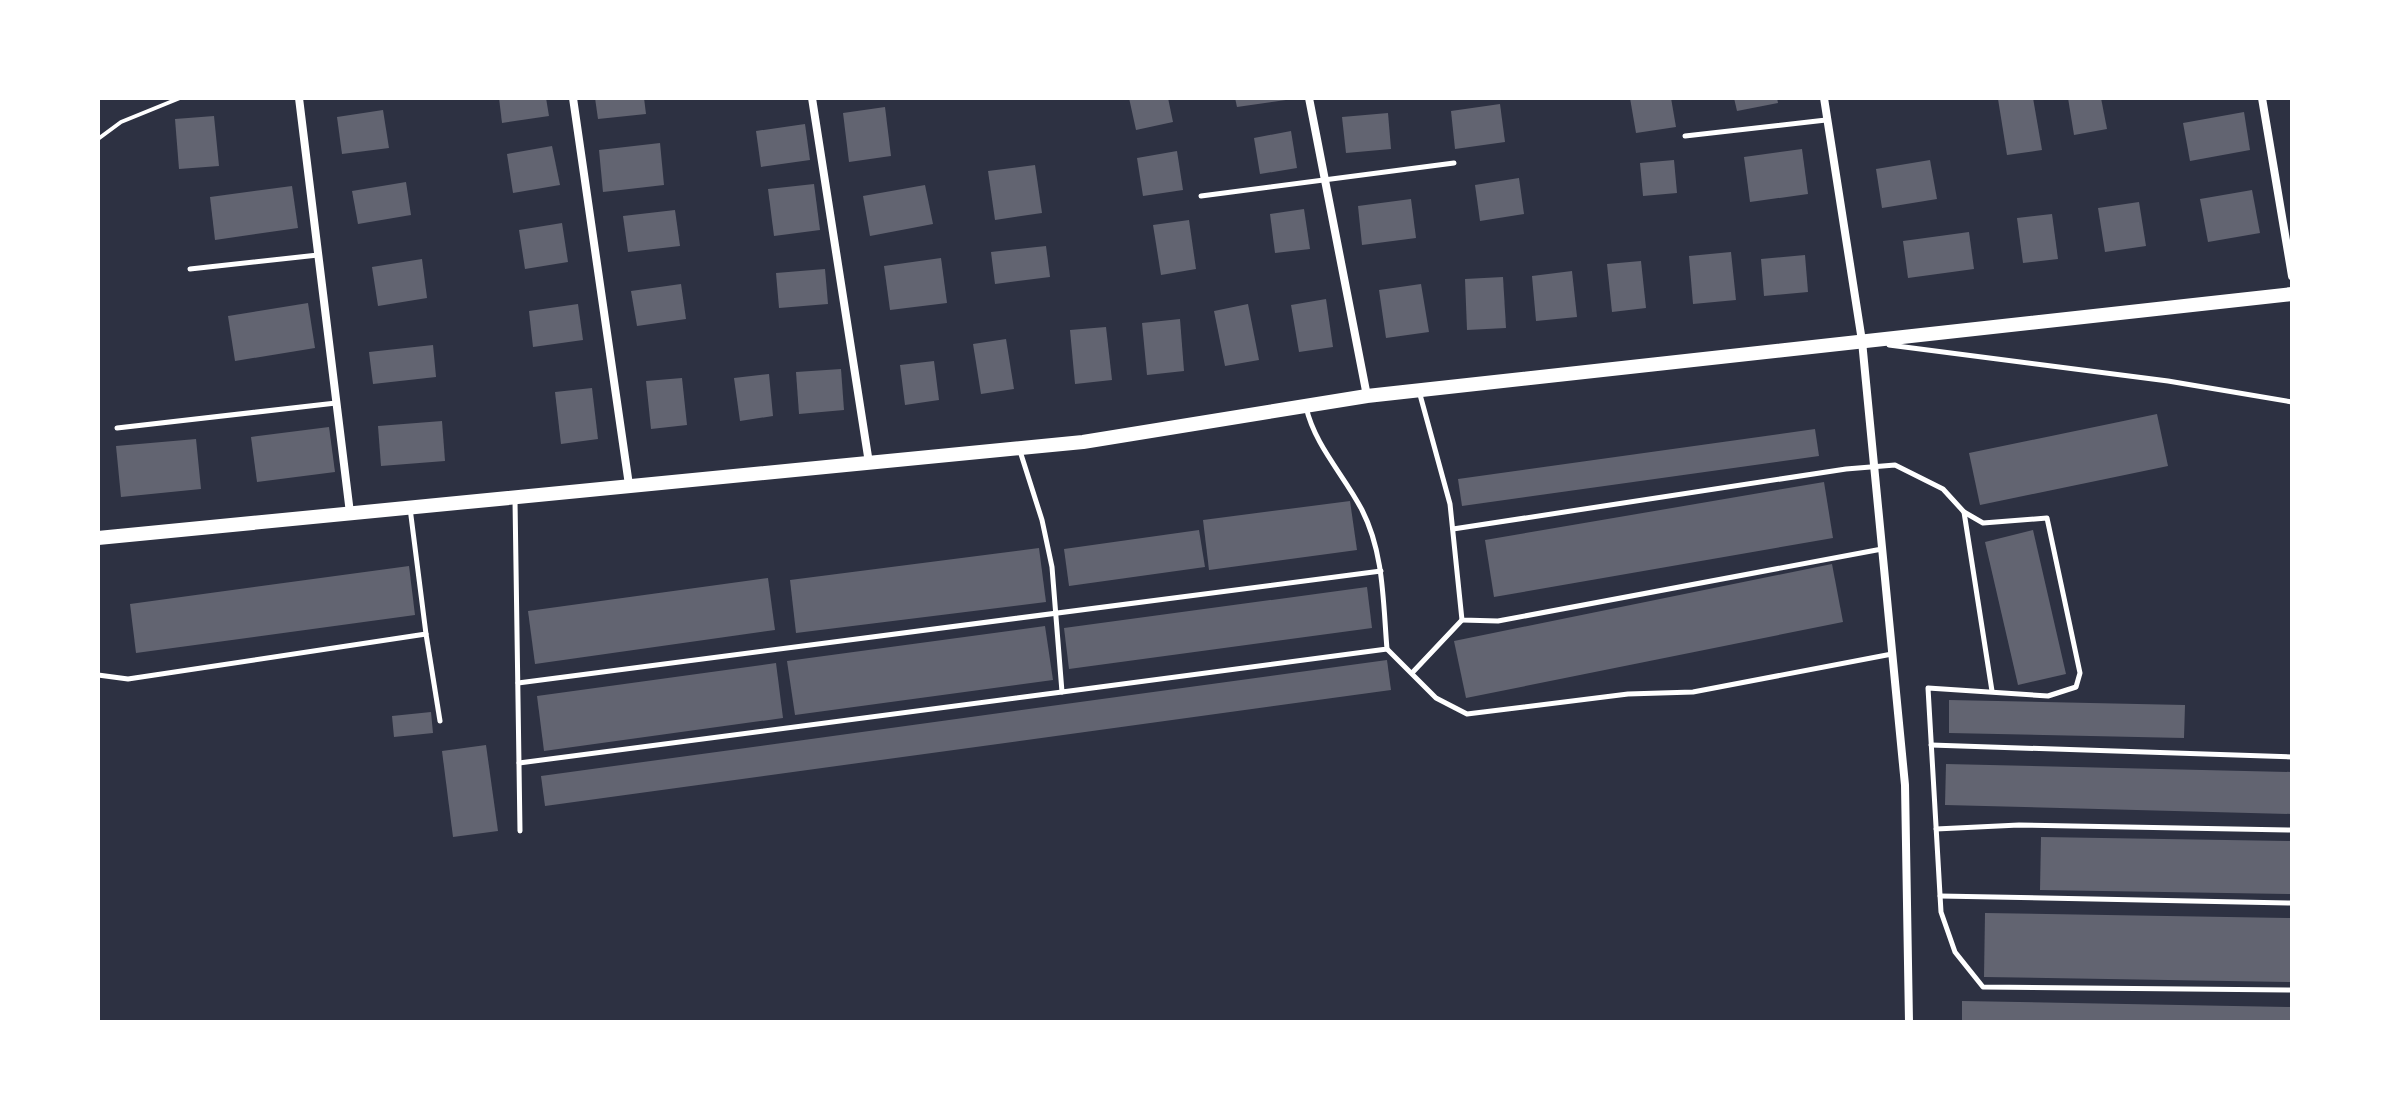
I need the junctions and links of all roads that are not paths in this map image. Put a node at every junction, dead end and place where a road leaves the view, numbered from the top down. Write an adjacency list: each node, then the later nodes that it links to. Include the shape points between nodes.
1 (299, 98): 12 (street)
2 (573, 98): 26 (street)
3 (812, 98): 24 (street)
4 (1309, 98): 10 (street)
5 (1824, 98): 7 (street)
6 (2262, 98): 14 (street)
7 (1827, 120): 8 (lane); 16 (street)
8 (1685, 136)
9 (1454, 163): 10 (lane)
10 (1325, 178): 11 (lane); 18 (street)
11 (1201, 196)
12 (318, 255): 13 (lane); 20 (street)
13 (190, 269)
14 (2292, 276)
15 (2292, 294): 16 (street)
16 (1862, 341): 17 (street); 19 (lane); 25 (street)
17 (1418, 390): 18 (street); 31 (lane)
18 (1367, 396): 21 (street)
19 (2292, 402)
20 (336, 403): 22 (lane); 30 (street)
21 (1306, 406): 23 (street); 34 (lane, via 1314,433 1363,511)
22 (117, 428)
23 (1019, 448): 24 (street); 35 (lane, via 1042,520)
24 (869, 463): 26 (street)
25 (1874, 467): 29 (lane, via 1895,465 1943,489); 31 (lane); 33 (street)
26 (629, 485): 27 (street)
27 (515, 497): 28 (street); 42 (lane)
28 (409, 507): 30 (street); 37 (lane)
29 (1964, 512): 43 (lane); 43 (lane, via 1983,523 2047,518 2080,673 2076,687 2048,696)
30 (350, 513): 32 (street)
31 (1453, 529): 36 (lane)
32 (98, 538)
33 (1882, 549): 36 (lane, via 1498,621); 39 (street)
34 (1381, 571): 35 (lane); 38 (lane)
35 (1056, 614): 42 (lane); 44 (lane)
36 (1462, 620): 40 (lane)
37 (426, 634): 41 (lane, via 128,679); 45 (lane)
38 (1387, 649): 40 (lane); 44 (lane)
39 (1892, 654): 40 (lane, via 1693,692 1628,694 1467,714 1436,698); 55 (street, via 1905,785)
40 (1412, 673)
41 (98, 675)
42 (518, 683): 48 (lane)
43 (1992, 691): 46 (lane, via 1928,688)
44 (1062, 692): 48 (lane)
45 (440, 721)
46 (1931, 745): 47 (lane); 49 (lane)
47 (2292, 757)
48 (519, 763): 51 (lane)
49 (1936, 829): 50 (lane, via 2019,825); 52 (lane)
50 (2292, 830)
51 (520, 831)
52 (1940, 896): 53 (lane); 54 (lane, via 1955,952 1983,987)
53 (2292, 903)
54 (2292, 990)
55 (1909, 1022)

